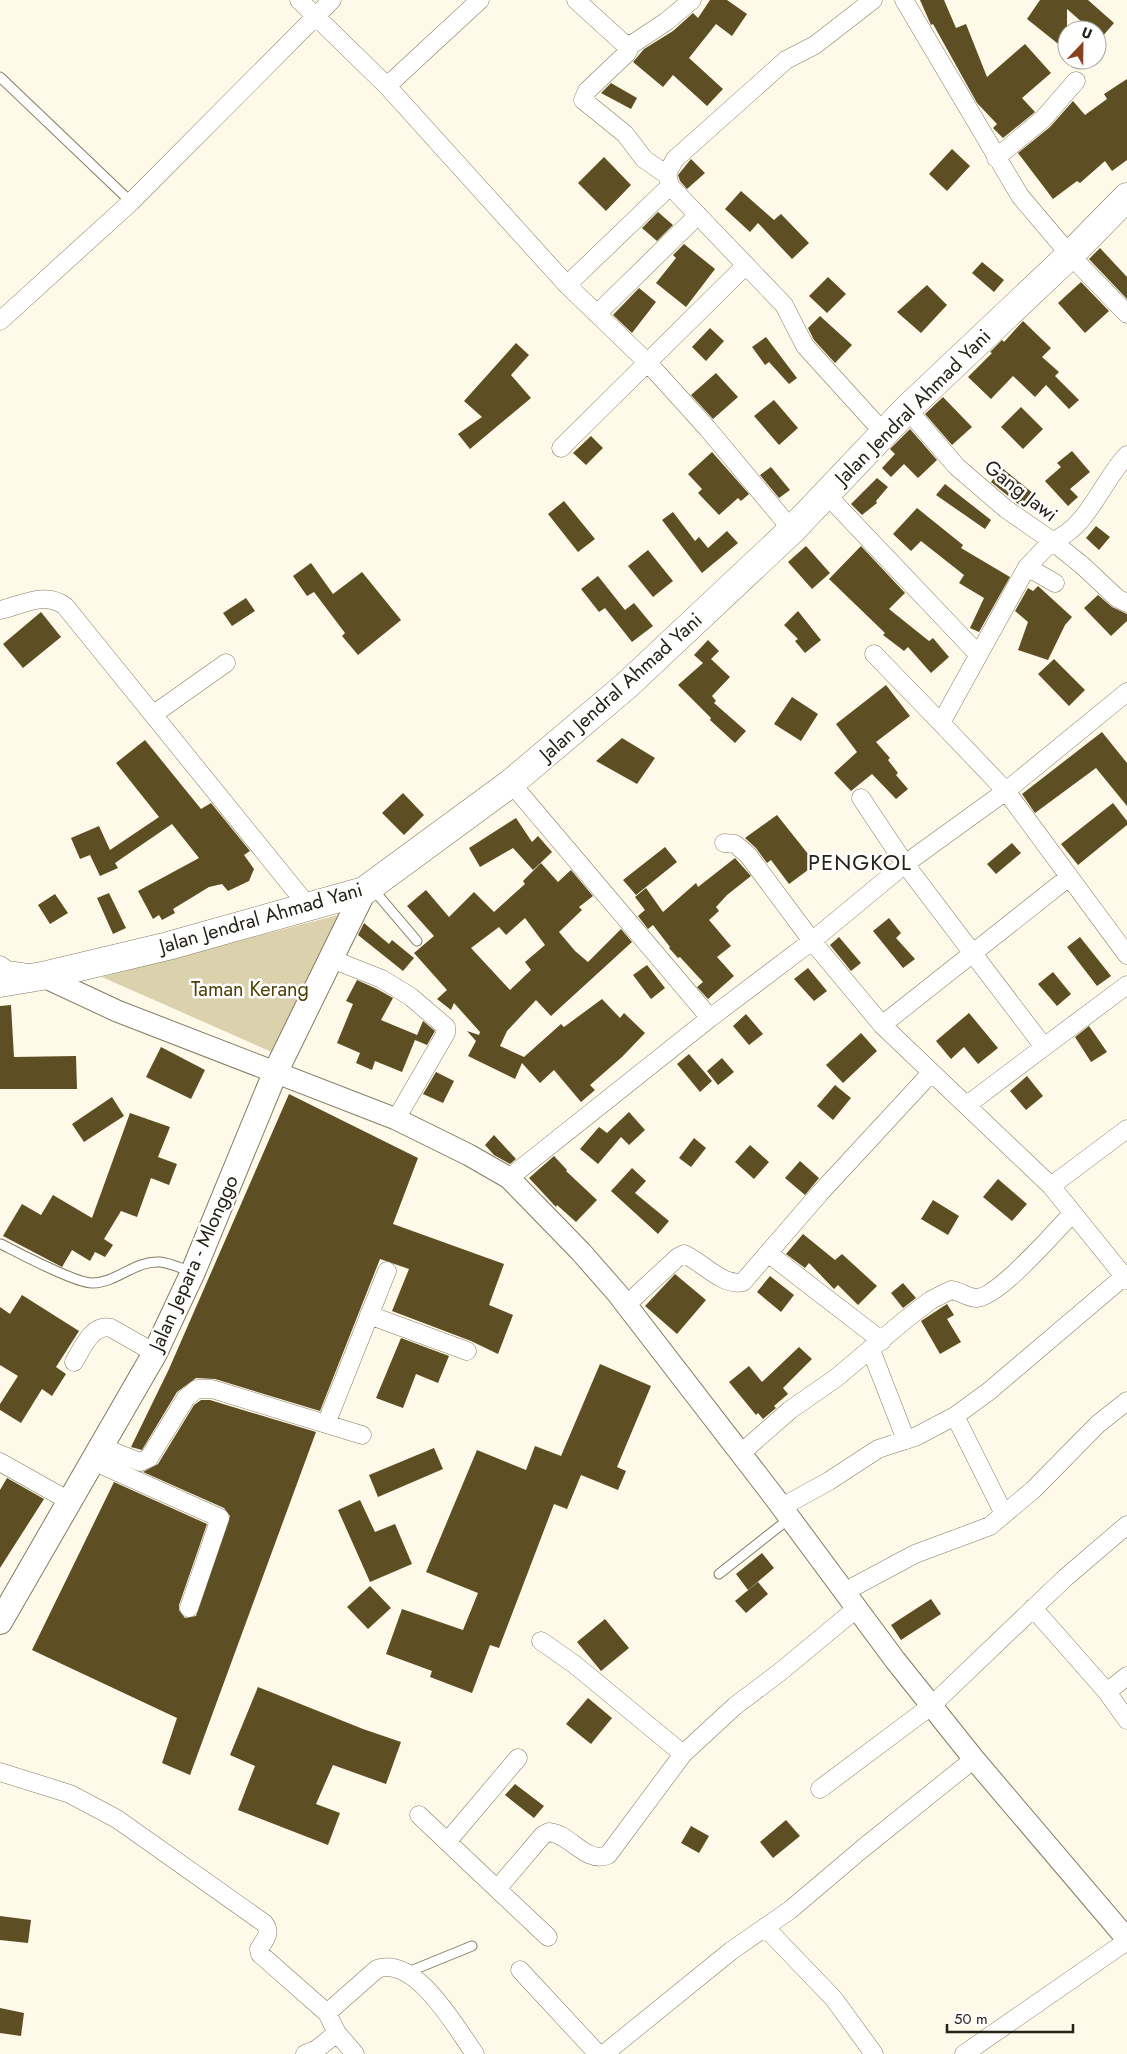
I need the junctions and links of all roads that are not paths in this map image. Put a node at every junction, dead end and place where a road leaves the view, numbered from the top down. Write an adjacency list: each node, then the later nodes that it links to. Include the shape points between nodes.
1 (299, 0): 8 (street)
2 (332, 0): 8 (street)
3 (480, 0): 12 (street)
4 (576, 0): 9 (street, via 622,42)
5 (692, 0): 9 (street)
6 (873, 0): 14 (street, via 815,45 786,60 675,159 669,166)
7 (904, 0): 13 (street)
8 (316, 17): 12 (street); 16 (street)
9 (631, 45): 14 (street, via 583,98 625,134 644,159)
10 (0, 77): 16 (lane)
11 (1076, 81): 13 (street, via 1043,119)
12 (386, 86): 20 (street)
13 (996, 158): 18 (street, via 1020,196)
14 (668, 181): 17 (street); 20 (street)
15 (1127, 197): 18 (highway, Jalan Jendral Ahmad Yani)
16 (131, 202): 23 (street)
17 (698, 215): 19 (street); 21 (street)
18 (1070, 255): 22 (street); 25 (highway, Jalan Jendral Ahmad Yani)
19 (746, 264): 24 (street); 26 (street, via 784,305 805,346)
20 (567, 285): 21 (street)
21 (597, 314): 24 (street)
22 (1127, 314)
23 (0, 321)
24 (649, 364): 27 (street); 30 (street)
25 (907, 409): 26 (highway, Jalan Jendral Ahmad Yani); 31 (street, Gang Jawi, via 957,467)
26 (884, 433): 29 (highway, Jalan Jendral Ahmad Yani)
27 (561, 448)
28 (1127, 455): 31 (street, Gang Jawi, via 1113,469 1078,523)
29 (826, 494): 30 (highway, Jalan Jendral Ahmad Yani); 37 (street)
30 (792, 530): 42 (highway, Jalan Jendral Ahmad Yani, via 626,685)
31 (1052, 541): 32 (street); 34 (street)
32 (1027, 567): 33 (street); 37 (street)
33 (1055, 583)
34 (1127, 604)
35 (0, 610): 40 (street, via 42,598 58,601)
36 (874, 654): 41 (street)
37 (978, 654): 41 (street)
38 (226, 663): 40 (street)
39 (1126, 696): 43 (street)
40 (154, 714): 49 (street)
41 (941, 723): 43 (street)
42 (511, 783): 48 (highway, Jalan Jendral Ahmad Yani); 59 (street)
43 (1006, 791): 46 (street); 47 (street)
44 (861, 798): 46 (street)
45 (724, 844): 51 (street, via 735,844 748,855)
46 (905, 864): 51 (street); 52 (street)
47 (1069, 877): 52 (street); 53 (street)
48 (367, 889): 49 (highway, Jalan Jendral Ahmad Yani); 50 (lane); 54 (main road, Jalan Jepara - Mlonggo)
49 (308, 906): 56 (highway, Jalan Jendral Ahmad Yani, via 168,946)
50 (417, 941)
51 (812, 941): 59 (street); 60 (street)
52 (971, 953): 60 (street); 61 (street)
53 (1127, 955)
54 (329, 958): 63 (main road, Jalan Jepara - Mlonggo); 65 (street, via 382,979 411,997 446,1027 446,1033)
55 (0, 965): 56 (street, via 7,970)
56 (42, 976): 57 (highway, Jalan Jendral Ahmad Yani); 63 (street, via 117,1011)
57 (0, 983)
58 (1127, 985): 61 (street)
59 (710, 1018): 67 (street)
60 (882, 1025): 62 (street)
61 (1044, 1048): 64 (street)
62 (931, 1073): 64 (street); 71 (street)
63 (275, 1074): 65 (street); 73 (main road, Jalan Jepara - Mlonggo)
64 (968, 1105): 68 (street)
65 (396, 1119): 67 (street)
66 (1127, 1129): 68 (street)
67 (509, 1178): 75 (street, via 581,1252)
68 (1051, 1186): 69 (street)
69 (1073, 1213): 74 (street); 77 (street, via 1014,1275 982,1296 973,1298 955,1291 945,1292 905,1320)
70 (1, 1244): 73 (lane, via 83,1282 106,1282 154,1262)
71 (768, 1254): 75 (street, via 749,1277 736,1284 684,1254); 77 (street)
72 (387, 1271): 76 (street)
73 (193, 1272): 79 (main road, Jalan Jepara - Mlonggo)
74 (1126, 1277): 82 (street, via 988,1392)
75 (626, 1305): 87 (street)
76 (369, 1315): 78 (street); 83 (street)
77 (877, 1345): 85 (street); 87 (street, via 790,1410)
78 (467, 1351)
79 (155, 1353): 80 (street, via 111,1328 103,1327 95,1330); 86 (main road, Jalan Jepara - Mlonggo)
80 (74, 1362)
81 (1127, 1401): 91 (street, via 1098,1424 1033,1490)
82 (954, 1416): 85 (street); 91 (street)
83 (326, 1424): 84 (street); 86 (street, via 212,1389 197,1389 186,1398 149,1458 140,1462)
84 (362, 1435)
85 (906, 1440): 90 (street, via 878,1449)
86 (98, 1454): 89 (main road, Jalan Jepara - Mlonggo); 95 (street, via 220,1518)
87 (740, 1454): 90 (street)
88 (0, 1462): 89 (street)
89 (71, 1502): 98 (main road, Jalan Jepara - Mlonggo)
90 (786, 1512): 93 (lane); 94 (street)
91 (1004, 1514): 94 (street, via 990,1526 915,1554)
92 (1127, 1525): 96 (street)
93 (719, 1574)
94 (844, 1592): 97 (street)
95 (189, 1608)
96 (1033, 1608): 101 (street); 102 (street)
97 (856, 1609): 102 (street); 104 (street, via 735,1706)
98 (0, 1622)
99 (542, 1641): 104 (street)
100 (1127, 1676): 101 (street)
101 (1107, 1692): 103 (street)
102 (931, 1706): 106 (street); 108 (street)
103 (1127, 1720)
104 (683, 1754): 111 (street, via 608,1855 593,1856 549,1832)
105 (518, 1758): 110 (street)
106 (974, 1759): 112 (street); 114 (street)
107 (0, 1772): 118 (street, via 70,1794 117,1819 264,1922 268,1934 259,1949 260,1954)
108 (820, 1789)
109 (418, 1815): 110 (street)
110 (447, 1842): 111 (street)
111 (497, 1889): 113 (street)
112 (765, 1927): 124 (street); 125 (street, via 834,1999)
113 (548, 1936)
114 (1127, 1940): 126 (street)
115 (472, 1946): 117 (lane)
116 (520, 1970): 123 (street)
117 (408, 1972): 118 (street, via 385,1967 377,1969); 122 (street, via 431,1995)
118 (327, 2013): 119 (street)
119 (337, 2033): 120 (street); 121 (street)
120 (305, 2054)
121 (356, 2054)
122 (474, 2054)
123 (598, 2054)
124 (604, 2054)
125 (874, 2054)
126 (964, 2054)

